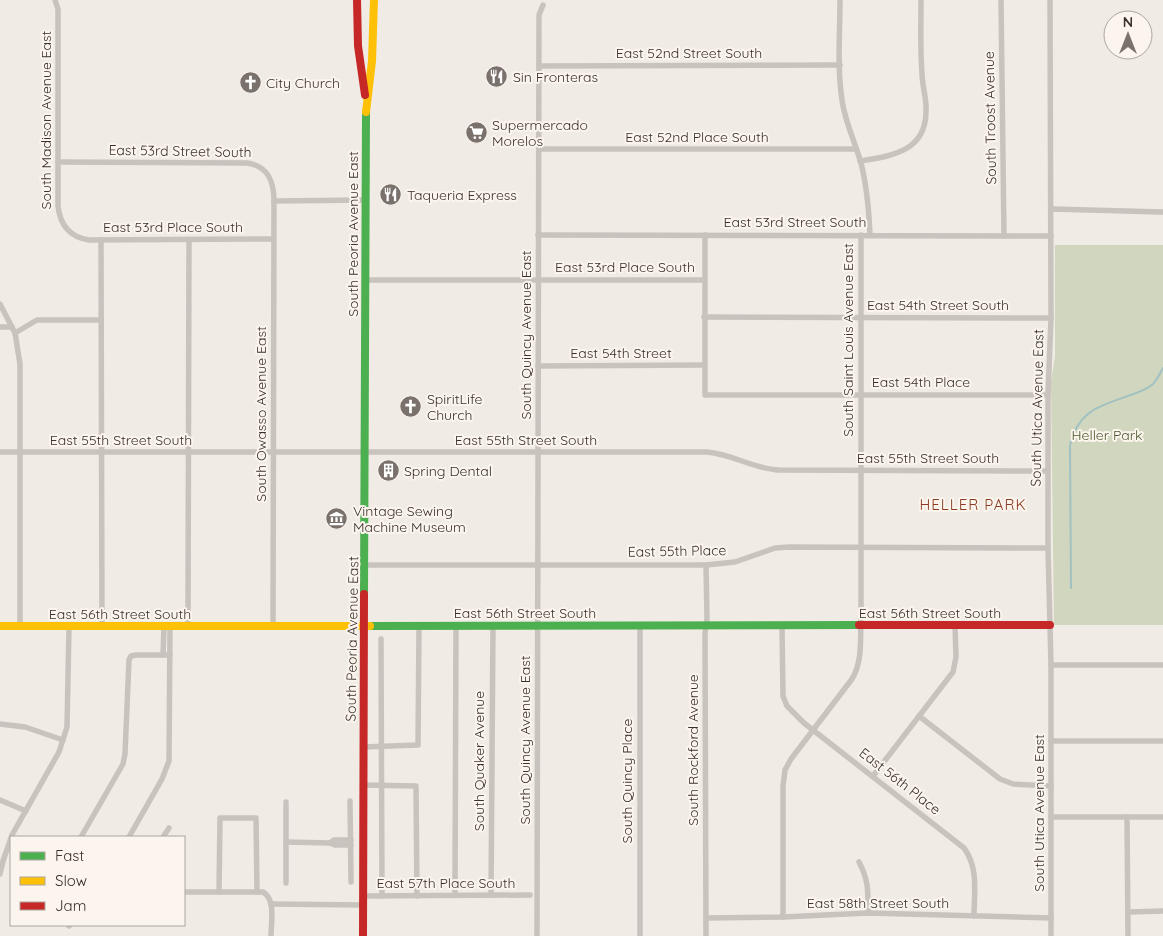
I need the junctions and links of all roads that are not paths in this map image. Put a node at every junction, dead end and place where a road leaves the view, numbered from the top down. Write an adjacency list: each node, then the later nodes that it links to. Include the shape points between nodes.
1 (55, 0): 15 (street, South Madison Avenue East, via 58,9)
2 (357, 0): 11 (street, South Peoria Avenue East, via 359,54)
3 (374, 0): 11 (street, South Peoria Avenue East, via 372,61)
4 (840, 0): 10 (street, South Saint Louis Avenue East)
5 (921, 0): 14 (street, via 921,69 926,110 922,131 913,144 899,153)
6 (1001, 0): 25 (street, South Troost Avenue)
7 (1050, 0): 18 (street, South Utica Avenue East)
8 (543, 5): 9 (street, South Quincy Avenue East, via 539,15)
9 (539, 66): 10 (street, East 52nd Street South); 13 (street, South Quincy Avenue East)
10 (840, 66): 12 (street, South Saint Louis Avenue East, via 844,108)
11 (366, 102): 16 (street, South Peoria Avenue East)
12 (856, 149): 13 (street, East 52nd Place South); 14 (street, South Saint Louis Avenue East)
13 (539, 150): 20 (street, South Quincy Avenue East)
14 (860, 161): 23 (street, South Saint Louis Avenue East, via 867,189)
15 (58, 162): 17 (street, East 53rd Street South, via 253,164 271,178); 24 (street, South Madison Avenue East, via 59,214 61,222)
16 (366, 200): 17 (street); 31 (street, South Peoria Avenue East)
17 (274, 201): 27 (street, South Owasso Avenue East)
18 (1052, 209): 19 (street); 26 (street, South Utica Avenue East)
19 (1162, 212)
20 (538, 235): 21 (street, East 53rd Street South); 30 (street, South Quincy Avenue East)
21 (705, 235): 22 (street, East 53rd Street South); 32 (street)
22 (861, 235): 23 (street, East 53rd Street South); 35 (street, South Saint Louis Avenue East)
23 (870, 235): 25 (street, East 53rd Street South)
24 (73, 236): 28 (street, East 53rd Place South)
25 (1004, 236): 26 (street, East 53rd Street South)
26 (1051, 236): 36 (street, South Utica Avenue East)
27 (273, 239): 29 (street, East 53rd Place South); 49 (street, South Owasso Avenue East)
28 (101, 240): 29 (street, East 53rd Place South); 37 (street)
29 (189, 240): 48 (street)
30 (538, 279): 31 (street, East 53rd Place South); 32 (street, East 53rd Place South); 41 (street, South Quincy Avenue East)
31 (366, 280): 51 (street, South Peoria Avenue East)
32 (704, 280): 34 (street)
33 (0, 304): 39 (street)
34 (704, 317): 35 (street, East 54th Street South); 42 (street)
35 (861, 317): 36 (street, East 54th Street South); 43 (street, South Saint Louis Avenue East)
36 (1052, 318): 44 (street, South Utica Avenue East)
37 (101, 320): 40 (street, via 37,320); 47 (street)
38 (0, 327): 39 (street)
39 (12, 327): 40 (street)
40 (15, 333): 46 (street, via 20,364)
41 (538, 366): 42 (street, East 54th Street); 50 (street, South Quincy Avenue East)
42 (704, 366): 43 (street, East 54th Place, via 705,395)
43 (861, 395): 44 (street, East 54th Place); 52 (street, South Saint Louis Avenue East)
44 (1048, 395): 53 (street, South Utica Avenue East)
45 (0, 452): 46 (street, East 55th Street South)
46 (20, 452): 47 (street, East 55th Street South); 64 (street)
47 (102, 452): 48 (street, East 55th Street South); 66 (street)
48 (188, 452): 49 (street, East 55th Street South); 68 (street)
49 (274, 452): 51 (street, East 55th Street South); 69 (street, South Owasso Avenue East)
50 (538, 452): 51 (street, East 55th Street South); 52 (street, East 55th Street South, via 708,452 768,470); 57 (street, South Quincy Avenue East)
51 (365, 453): 56 (street, South Peoria Avenue East)
52 (861, 470): 53 (street, East 55th Street South); 54 (street, South Saint Louis Avenue East)
53 (1048, 471): 55 (street, South Utica Avenue East)
54 (861, 548): 55 (street, East 55th Place); 58 (street, East 55th Place, via 775,548 735,562); 60 (street, South Saint Louis Avenue East)
55 (1048, 548): 62 (street, South Utica Avenue East)
56 (365, 565): 57 (street, East 55th Place); 70 (street, South Peoria Avenue East)
57 (537, 565): 58 (street, East 55th Place); 74 (street, South Quincy Avenue East)
58 (706, 565): 75 (street, South Rockford Avenue)
59 (640, 625): 74 (street, East 56th Street South); 75 (street, East 56th Street South); 134 (street, South Quincy Place)
60 (861, 625): 61 (street, East 56th Street South); 76 (street, East 56th Street South); 83 (street, South Saint Louis Avenue East, via 860,660 856,673)
61 (956, 625): 62 (street, East 56th Street South); 81 (street, via 956,657 952,672)
62 (1050, 625): 79 (street, South Utica Avenue East)
63 (0, 626): 64 (street, East 56th Street South)
64 (20, 626): 65 (street, East 56th Street South)
65 (69, 626): 66 (street, East 56th Street South); 84 (street, via 68,715)
66 (102, 626): 67 (street, East 56th Street South)
67 (167, 626): 68 (street, East 56th Street South); 78 (street)
68 (188, 626): 69 (street, East 56th Street South)
69 (273, 626): 70 (street, East 56th Street South)
70 (364, 626): 71 (street, East 56th Street South); 88 (street, South Peoria Avenue East)
71 (419, 626): 72 (street, East 56th Street South); 87 (street, via 418,745)
72 (456, 626): 73 (street, East 56th Street South); 121 (street)
73 (493, 626): 74 (street, East 56th Street South); 116 (street, South Quaker Avenue)
74 (538, 626): 133 (street, South Quincy Avenue East)
75 (706, 626): 76 (street, East 56th Street South); 129 (street, South Rockford Avenue)
76 (782, 626): 83 (street, East 56th Place, via 785,701 790,711)
77 (381, 639): 87 (street, South Peoria Avenue East)
78 (166, 655): 102 (street, via 130,656 125,754 119,771); 103 (street, via 170,761)
79 (1051, 665): 80 (street); 85 (street, South Utica Avenue East)
80 (1163, 665)
81 (920, 716): 89 (street); 92 (street, via 1000,779 1013,784)
82 (0, 724): 84 (street, via 25,727)
83 (813, 730): 89 (street, East 56th Place); 128 (street, South Saint Louis Avenue East, via 788,763 783,779)
84 (63, 740): 96 (street)
85 (1051, 741): 86 (street); 92 (street, South Utica Avenue East)
86 (1163, 741)
87 (382, 746): 88 (street); 91 (street, South Peoria Avenue East)
88 (363, 747): 90 (street, South Peoria Avenue East)
89 (873, 776): 127 (street, East 56th Place, via 969,855 974,871)
90 (363, 784): 91 (street); 107 (street, South Peoria Avenue East)
91 (382, 784): 119 (street, South Peoria Avenue East); 120 (street, via 416,786)
92 (1051, 786): 97 (street, South Utica Avenue East)
93 (0, 800): 96 (street)
94 (350, 801): 106 (street)
95 (286, 802): 105 (street)
96 (26, 811): 101 (street)
97 (1051, 817): 98 (street); 130 (street, South Utica Avenue East)
98 (1127, 817): 99 (street); 125 (street)
99 (1163, 817)
100 (169, 828): 104 (street)
101 (12, 836)
102 (82, 836)
103 (130, 836)
104 (164, 836)
105 (286, 842): 106 (street); 112 (street)
106 (351, 842): 107 (street); 111 (street)
107 (363, 843): 118 (street, South Peoria Avenue East)
108 (9, 848): 110 (street)
109 (859, 862): 126 (street, via 868,886)
110 (0, 874)
111 (351, 882)
112 (286, 883)
113 (185, 892): 114 (street)
114 (219, 892): 115 (street); 115 (street, via 220,818 256,818)
115 (257, 892): 122 (street, via 267,895)
116 (491, 895): 117 (street, East 57th Place South); 121 (street, East 57th Place South)
117 (530, 895)
118 (363, 896): 119 (street, East 57th Place South); 123 (street, South Peoria Avenue East)
119 (382, 896): 120 (street, East 57th Place South)
120 (417, 896): 121 (street, East 57th Place South)
121 (455, 896)
122 (271, 904): 123 (street, East 57th Place South); 131 (street)
123 (363, 905): 132 (street, South Peoria Avenue East)
124 (1163, 911): 125 (street)
125 (1128, 912): 137 (street)
126 (868, 913): 127 (street, East 58th Street South); 128 (street, East 58th Street South)
127 (974, 916): 130 (street, East 58th Street South)
128 (783, 917): 129 (street, East 58th Street South)
129 (706, 918): 135 (street, South Rockford Avenue)
130 (1051, 918): 136 (street, South Utica Avenue East)
131 (271, 936)
132 (363, 936)
133 (537, 936)
134 (640, 936)
135 (706, 936)
136 (1051, 936)
137 (1128, 936)

